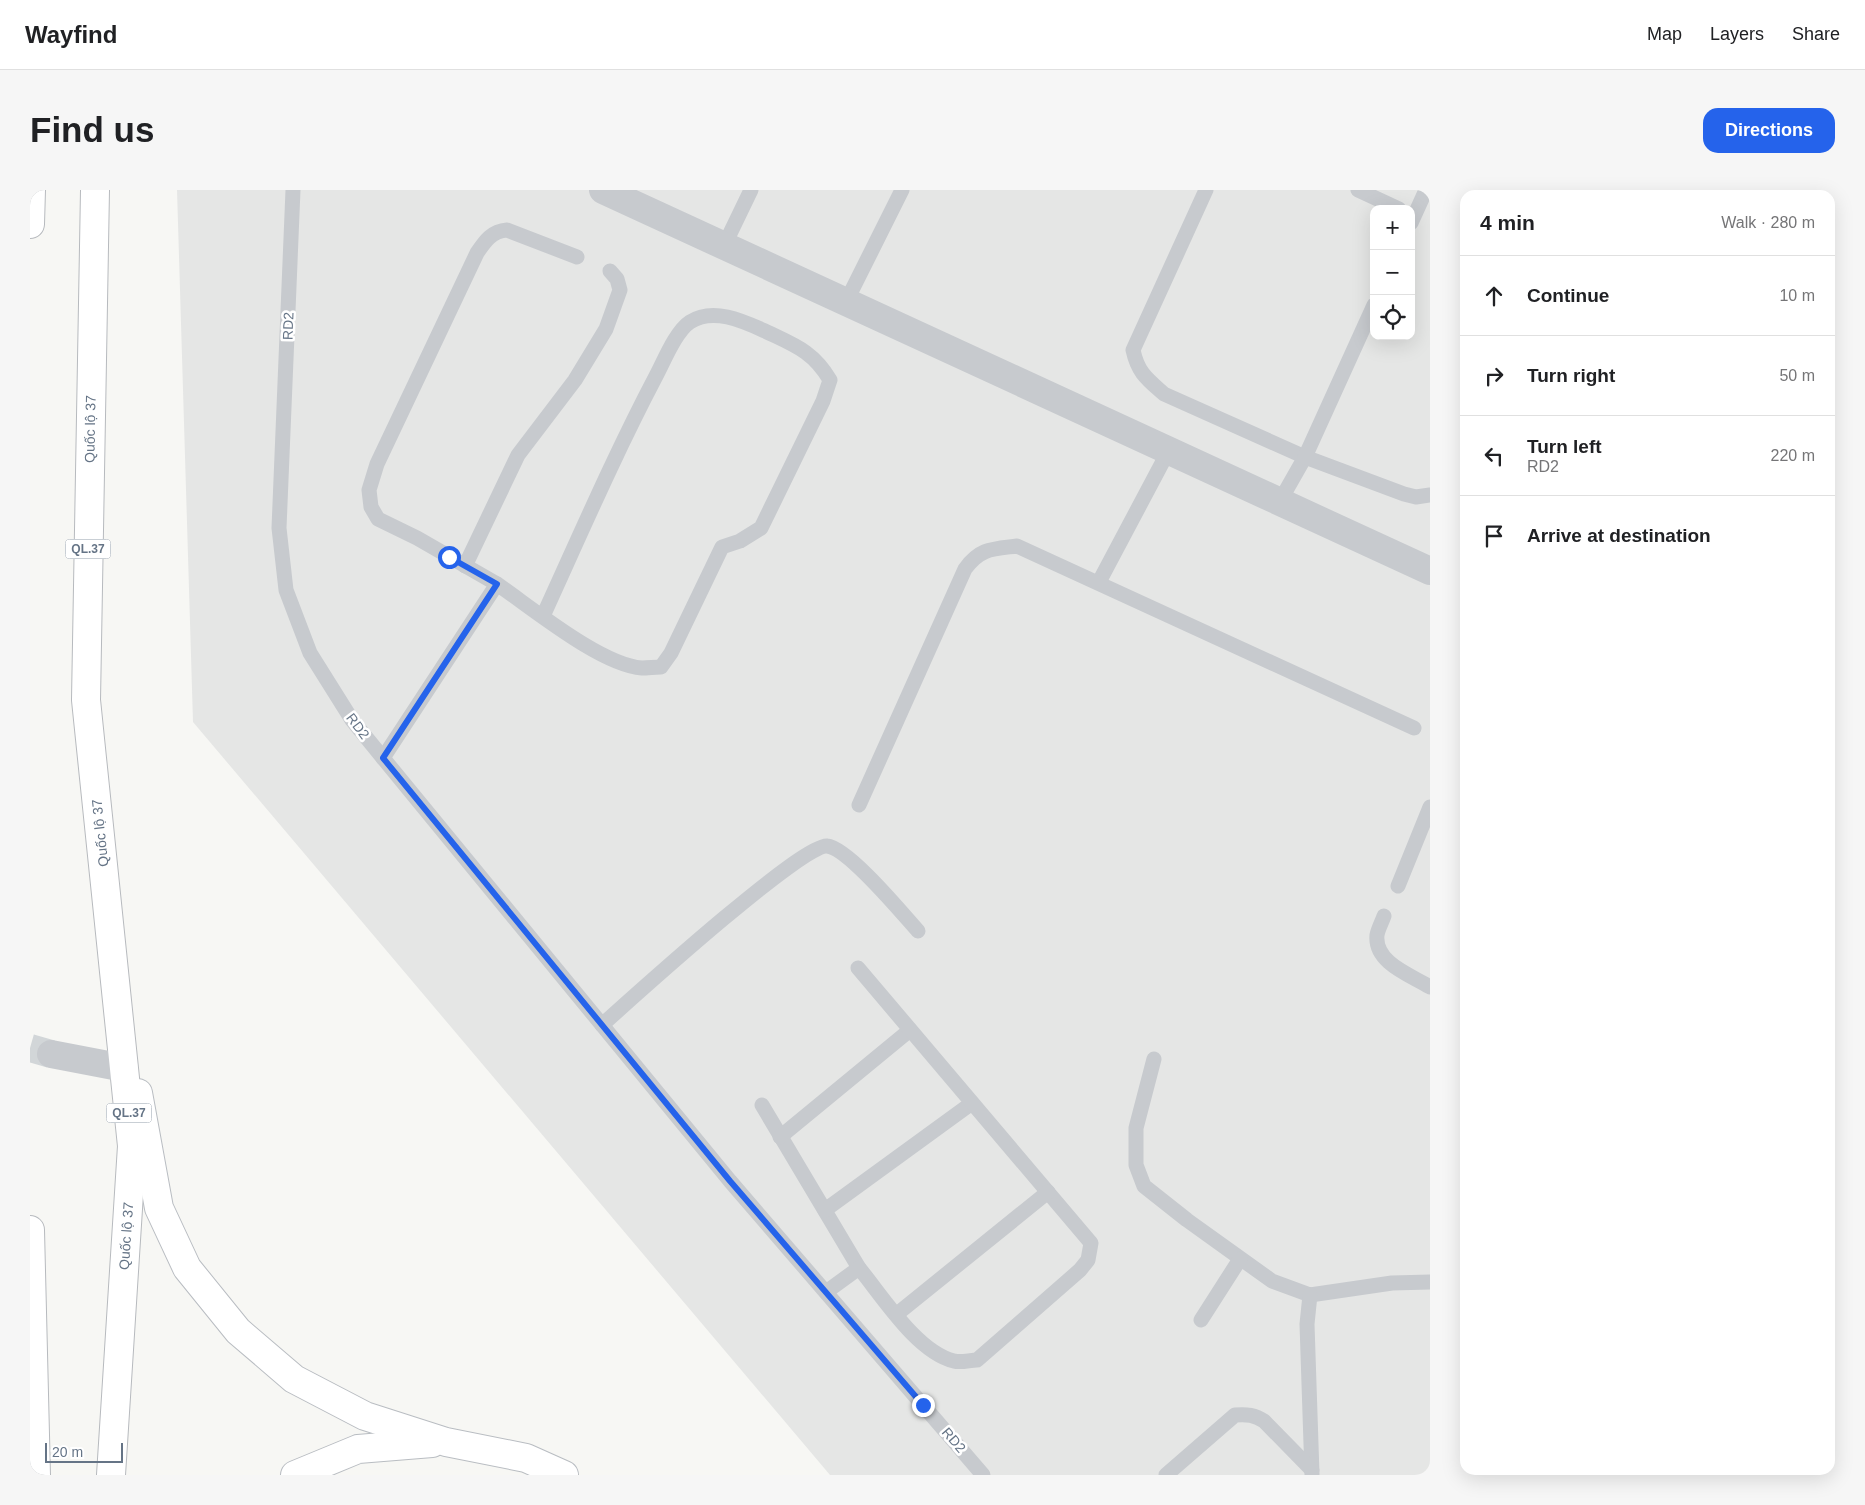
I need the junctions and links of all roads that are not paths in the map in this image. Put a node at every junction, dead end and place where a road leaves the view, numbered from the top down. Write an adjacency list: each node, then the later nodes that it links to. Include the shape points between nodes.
1 (31, 190): 12 (main road)
2 (95, 190): 32 (main road, Quốc lộ 37 / QL.37, via 86,700)
3 (293, 190): 28 (lane, RD2, via 279,528 286,590 310,653 352,720)
4 (603, 190): 13 (street)
5 (751, 190): 13 (lane)
6 (902, 190): 16 (lane)
7 (1206, 190): 19 (lane, via 1133,350 1136,367 1164,394)
8 (1358, 190): 10 (lane)
9 (1426, 190): 11 (lane)
10 (1390, 205)
11 (1415, 212)
12 (30, 224)
13 (724, 246): 16 (street)
14 (577, 258): 22 (lane, via 508,230 498,231 485,241 378,464 369,490 371,507 378,519)
15 (610, 271): 22 (lane, via 620,290 606,329 575,380 518,455)
16 (846, 302): 18 (street)
17 (1370, 314): 19 (lane)
18 (1169, 450): 21 (street); 24 (lane)
19 (1305, 457): 20 (lane, via 1404,494 1416,497); 21 (lane)
20 (1430, 495)
21 (1280, 502): 23 (street)
22 (465, 566): 25 (lane)
23 (1430, 571)
24 (1099, 582): 27 (lane); 29 (lane, via 1017,546 996,548 975,556 965,569)
25 (497, 584): 26 (lane); 28 (lane)
26 (543, 616): 26 (lane, via 635,415 672,345 690,322 710,315 728,317 803,349 821,366 830,380 823,401 761,528 722,547 671,654 661,667 641,668 620,662)
27 (1414, 728)
28 (383, 758): 37 (lane, RD2)
29 (859, 805)
30 (1430, 807): 31 (lane)
31 (1398, 886)
32 (107, 906): 41 (main road, Quốc lộ 37 / QL.37); 55 (main road, via 159,1208 187,1268 238,1331 294,1379 365,1416)
33 (1384, 916): 36 (lane, via 1377,935 1378,948 1387,961)
34 (918, 931): 37 (lane, via 852,861 836,848 819,846 720,921)
35 (858, 968): 38 (lane)
36 (1430, 987)
37 (602, 1025): 51 (lane, RD2)
38 (910, 1030): 42 (lane); 44 (lane)
39 (51, 1054): 41 (street)
40 (1154, 1059): 48 (lane, via 1136,1128 1136,1165 1144,1186)
41 (124, 1068): 58 (main road, Quốc lộ 37 / QL.37, via 132,1146)
42 (972, 1103): 45 (lane); 46 (lane)
43 (762, 1105): 44 (lane)
44 (780, 1137): 46 (lane)
45 (1048, 1192): 53 (lane); 53 (lane, via 1092,1243 1088,1260 977,1360 956,1362 937,1355 922,1345)
46 (825, 1210): 49 (lane)
47 (30, 1230): 57 (main road)
48 (1240, 1259): 52 (lane, via 1272,1281); 54 (lane)
49 (860, 1268): 51 (lane); 53 (lane)
50 (1430, 1282): 52 (lane)
51 (826, 1292): 61 (lane, RD2)
52 (1310, 1295): 56 (lane, via 1307,1324)
53 (897, 1314)
54 (1201, 1320)
55 (446, 1442): 59 (main road, via 358,1449); 60 (main road, via 526,1458)
56 (1312, 1473): 62 (lane, via 1264,1421 1245,1414 1235,1415)
57 (36, 1475)
58 (112, 1475)
59 (295, 1475)
60 (564, 1475)
61 (983, 1475)
62 (1166, 1475)

